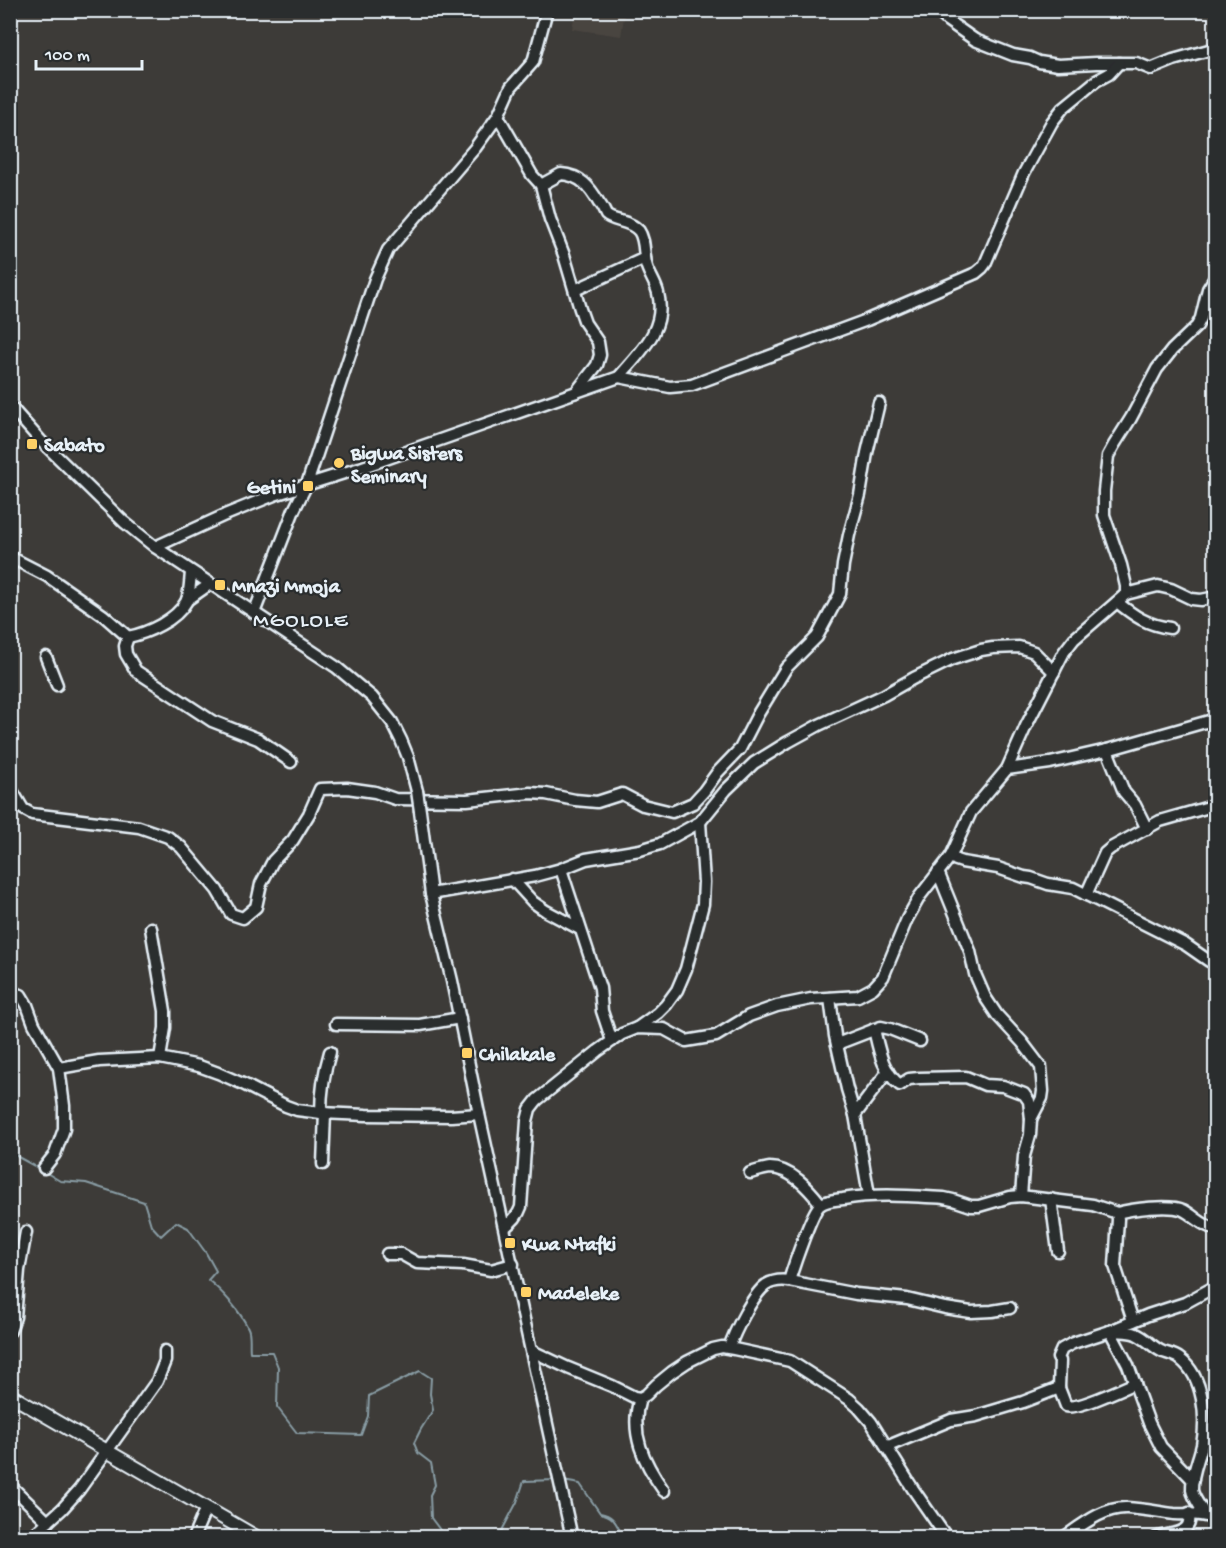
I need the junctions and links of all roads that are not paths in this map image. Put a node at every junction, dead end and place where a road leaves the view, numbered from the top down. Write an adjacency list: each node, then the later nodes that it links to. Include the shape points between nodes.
1 (547, 10): 5 (street, via 533,62 511,87)
2 (936, 10): 4 (street, via 975,40 1013,55 1058,64)
3 (1215, 48): 4 (street, via 1151,69 1136,63)
4 (1119, 63): 11 (street, via 1063,108 1052,122 1024,173 983,266 976,273 867,320 692,385 670,387)
5 (498, 116): 6 (street); 15 (street, via 388,250)
6 (541, 185): 7 (street, via 561,174 587,184 609,217 638,230); 9 (street)
7 (645, 258): 9 (street); 11 (street, via 658,290 658,320 646,345)
8 (1215, 276): 10 (street)
9 (575, 290): 12 (street, via 600,354 597,365)
10 (1212, 292): 20 (street, via 1197,326 1157,369 1108,456 1104,519 1121,564)
11 (619, 377): 12 (street)
12 (576, 392): 15 (street)
13 (879, 403): 34 (street, via 840,594 817,637 786,669 740,749 693,802 672,812 643,805 622,794 597,802 530,793 467,800 395,799 348,788 320,789 309,814 273,861 261,884 256,907 243,918 231,914 217,890 168,837 139,827 32,814 23,809)
14 (10, 406): 16 (street, via 40,440)
15 (307, 484): 16 (street, via 225,515); 24 (street)
16 (155, 548): 18 (street)
17 (10, 557): 26 (street, via 47,576)
18 (192, 573): 19 (street); 22 (street)
19 (210, 584): 22 (street); 24 (street)
20 (1126, 594): 21 (street, via 1158,586 1192,599); 23 (street)
21 (1215, 597)
22 (187, 600): 26 (street, via 161,624)
23 (1117, 602): 25 (street, via 1140,620); 28 (street, via 1070,643)
24 (254, 613): 42 (street, bridge, via 336,668 372,697 392,722 408,757 417,791)
25 (1170, 628)
26 (128, 637): 32 (street, via 124,646 136,671 212,721 258,740)
27 (46, 657): 29 (street)
28 (1054, 672): 33 (street); 36 (street, via 1034,652 1019,647 981,650 946,662 819,725 754,764)
29 (57, 685)
30 (1215, 719): 31 (street)
31 (1107, 750): 33 (street); 37 (street, via 1124,792)
32 (291, 762)
33 (1007, 769): 38 (street, via 971,812)
34 (10, 787)
35 (1215, 805): 37 (street, via 1169,818)
36 (700, 822): 39 (street, via 660,844 586,859); 51 (street, via 703,904 686,969 666,1005)
37 (1147, 829): 43 (street, via 1108,850)
38 (951, 856): 40 (street); 43 (street, via 962,862 998,867 1073,888)
39 (561, 869): 41 (street); 45 (street)
40 (938, 873): 48 (street, via 920,896 877,984 858,996); 63 (street, via 985,997 1041,1067 1042,1098)
41 (512, 879): 42 (street); 45 (street, via 533,902)
42 (431, 894): 49 (street)
43 (1086, 895): 46 (street, via 1186,945)
44 (151, 928): 57 (street, via 165,1011)
45 (580, 929): 53 (street, via 600,988 602,1011)
46 (1209, 961)
47 (10, 993): 58 (street, via 21,995)
48 (830, 998): 51 (street, via 777,1006 749,1016 716,1036 686,1041 664,1029); 55 (street)
49 (460, 1018): 50 (street, via 420,1025); 61 (street)
50 (336, 1024)
51 (637, 1028): 53 (street)
52 (874, 1029): 54 (street, via 890,1029); 55 (street); 59 (street, via 883,1066)
53 (612, 1041): 72 (street, via 530,1109 519,1214)
54 (920, 1041)
55 (837, 1044): 62 (street)
56 (330, 1052): 60 (street, via 321,1099)
57 (160, 1058): 58 (street, via 99,1061); 60 (street, via 199,1066 297,1110)
58 (59, 1068): 65 (street, via 64,1129 55,1154)
59 (888, 1071): 62 (street); 63 (street, via 900,1085 909,1079 966,1077 985,1085 1003,1086 1024,1094)
60 (323, 1113): 61 (street); 64 (street)
61 (479, 1114): 72 (street)
62 (855, 1115): 67 (street)
63 (1031, 1119): 68 (street)
64 (323, 1164)
65 (44, 1168)
66 (750, 1173): 70 (street, via 770,1168 787,1173 802,1182)
67 (869, 1195): 68 (street, via 944,1198 971,1206); 70 (street)
68 (1021, 1196): 69 (street)
69 (1051, 1199): 71 (street); 75 (street)
70 (821, 1204): 78 (street)
71 (1117, 1213): 73 (street, via 1178,1208); 81 (street, via 1115,1266)
72 (505, 1227): 77 (street)
73 (1215, 1229)
74 (26, 1232): 82 (street)
75 (1058, 1251)
76 (387, 1254): 77 (street, via 400,1254 417,1263 491,1270)
77 (513, 1264): 86 (street)
78 (789, 1281): 80 (street, via 971,1312); 84 (street, via 768,1283 761,1289)
79 (1215, 1286): 81 (street, via 1185,1303)
80 (1010, 1308)
81 (1133, 1321): 83 (street)
82 (10, 1331)
83 (1110, 1331): 87 (street); 88 (street, via 1062,1349 1058,1358); 93 (street, via 1143,1337 1188,1366 1205,1420)
84 (729, 1348): 90 (street, via 713,1349 687,1362); 91 (street, via 790,1361 849,1399 871,1422)
85 (165, 1351): 92 (street, via 157,1381)
86 (532, 1351): 90 (street); 103 (street)
87 (1134, 1383): 88 (street, via 1071,1407 1066,1406); 93 (street, via 1161,1447)
88 (1059, 1389): 91 (street, via 976,1416 951,1420)
89 (10, 1395): 92 (main road)
90 (640, 1398): 95 (street, via 635,1421 637,1434 651,1473)
91 (886, 1447): 104 (street)
92 (107, 1451): 96 (main road); 99 (street, via 79,1490)
93 (1193, 1480): 98 (street, via 1193,1494)
94 (10, 1485): 99 (street)
95 (664, 1491)
96 (206, 1508): 101 (street); 102 (main road)
97 (1189, 1514): 98 (street); 105 (street, via 1119,1509 1091,1519); 106 (street, via 1190,1521 1184,1530)
98 (1210, 1517)
99 (48, 1522): 100 (street)
100 (30, 1538)
101 (193, 1538)
102 (258, 1538)
103 (573, 1538)
104 (947, 1538)
105 (1064, 1538)
106 (1156, 1538)

